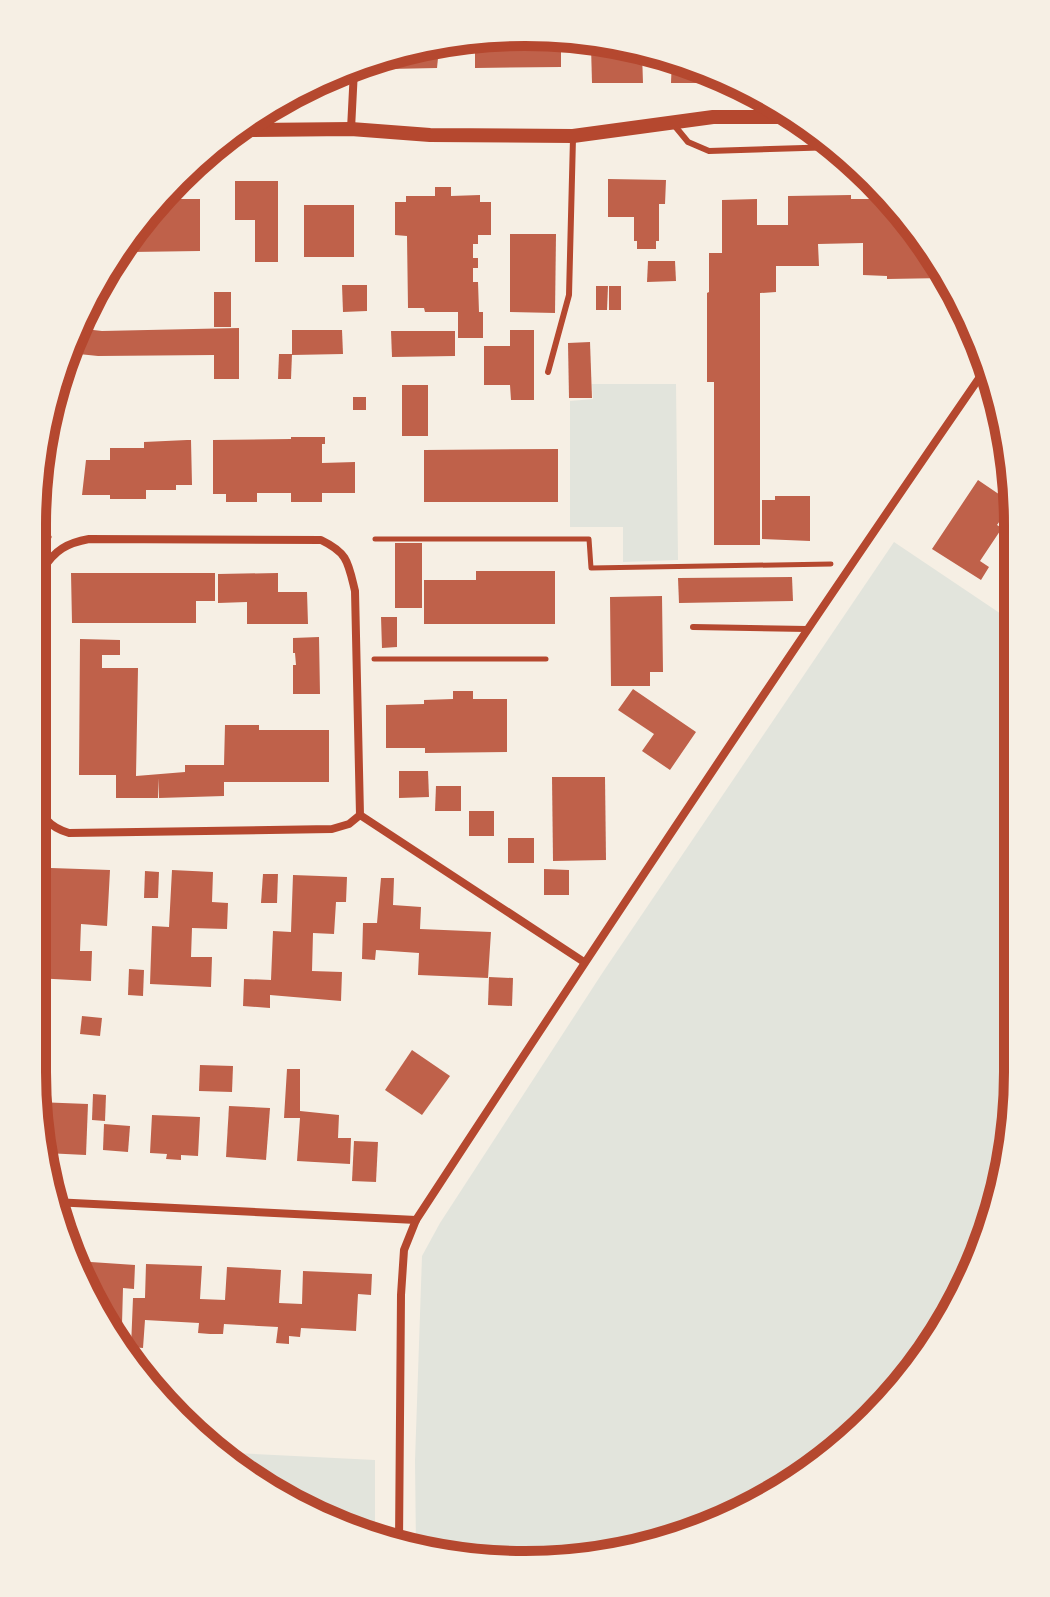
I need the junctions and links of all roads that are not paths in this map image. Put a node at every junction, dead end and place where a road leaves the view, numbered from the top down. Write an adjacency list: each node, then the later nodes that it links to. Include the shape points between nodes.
1 (354, 78): 4 (street)
2 (775, 117): 3 (street)
3 (672, 122): 6 (street); 7 (lane, via 688,142 709,151)
4 (351, 129): 5 (street); 6 (street)
5 (255, 130)
6 (573, 136): 8 (lane, via 569,295)
7 (820, 148)
8 (548, 372)
9 (981, 376): 12 (street)
10 (46, 564): 13 (street, via 62,547 89,539 321,540 341,550 355,591)
11 (693, 627): 12 (lane)
12 (807, 629): 15 (street)
13 (360, 815): 14 (street, via 332,829 69,833); 15 (street)
14 (46, 820)
15 (584, 962): 17 (street)
16 (64, 1203): 17 (street)
17 (416, 1220): 18 (street, via 404,1250 401,1295)
18 (399, 1534)

